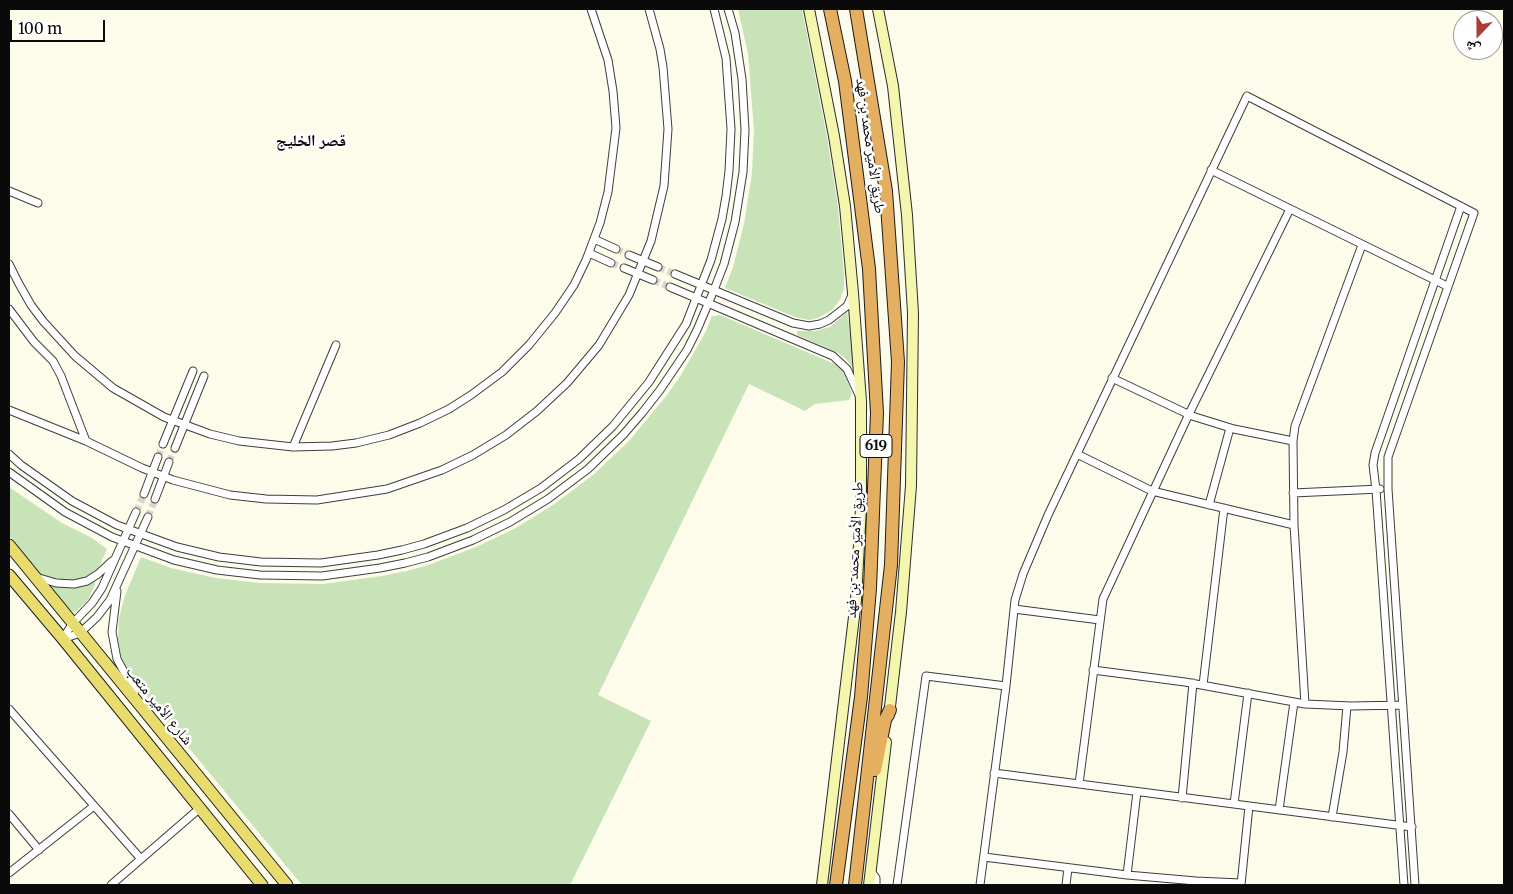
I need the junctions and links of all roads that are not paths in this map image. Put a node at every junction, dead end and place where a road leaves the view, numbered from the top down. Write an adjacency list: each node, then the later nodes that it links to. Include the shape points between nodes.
1 (591, 9): 14 (street, via 608,60 616,128 610,185)
2 (648, 9): 19 (street, via 660,49 668,129 667,164 660,206)
3 (714, 9): 28 (street, via 726,58 732,129 722,219)
4 (728, 9): 31 (street, via 742,79 743,172 735,222)
5 (809, 9): 32 (main road, via 845,206)
6 (830, 9): 124 (highway, طريق الأمير محمد بن فهد / 619, via 846,81 869,269 877,412 870,588 862,687)
7 (856, 9): 100 (highway, طريق الأمير محمد بن فهد / 619, via 886,191 898,362 891,564)
8 (878, 9): 94 (main road, via 893,86 908,216 913,313 911,486)
9 (1211, 170): 12 (street, via 1247,96); 13 (street); 39 (street)
10 (9, 191): 11 (street)
11 (38, 203)
12 (1461, 206): 27 (street); 29 (street, via 1474,213)
13 (1290, 210): 15 (street); 42 (street)
14 (594, 240): 16 (street); 17 (street)
15 (1362, 245): 27 (street); 47 (street, via 1295,426)
16 (616, 249)
17 (589, 253): 20 (street); 49 (street, via 570,292 542,330 502,372 471,396 389,435 332,446)
18 (629, 255): 19 (street)
19 (644, 260): 22 (street); 24 (street)
20 (611, 263)
21 (9, 264): 43 (street, via 31,305 74,356 112,388)
22 (658, 267)
23 (624, 268): 24 (street)
24 (638, 274): 26 (street); 57 (street, via 610,328 568,382 506,436 442,470 366,494 301,500 230,495)
25 (676, 274): 28 (street)
26 (653, 280)
27 (1434, 282): 29 (street); 60 (street, via 1375,453)
28 (702, 284): 31 (street); 33 (street)
29 (1447, 286): 58 (street, via 1388,457)
30 (670, 288): 33 (street)
31 (714, 290): 32 (street, via 793,323 808,326 820,324 836,315 847,306); 34 (street)
32 (853, 293): 40 (main road)
33 (697, 298): 34 (street); 70 (street, via 663,363 613,426 579,459 541,488 467,528 424,544 321,563 220,557)
34 (709, 303): 40 (street, via 833,356 847,369); 73 (street, via 698,330 674,370 623,435 548,499 472,540 405,563 349,573 303,576 217,570)
35 (9, 309): 46 (street, via 53,361)
36 (336, 345): 49 (street)
37 (193, 371): 43 (street)
38 (204, 376): 44 (street)
39 (1112, 378): 42 (street); 52 (street)
40 (861, 401): 123 (main road, via 861,507 856,600)
41 (9, 410): 46 (street)
42 (1189, 414): 45 (street); 59 (street)
43 (172, 420): 44 (street); 48 (street)
44 (184, 424): 49 (street, via 240,441); 50 (street)
45 (1230, 428): 47 (street); 64 (street)
46 (86, 441): 55 (street)
47 (1293, 441): 62 (street)
48 (163, 444)
49 (293, 447)
50 (175, 448)
51 (9, 454): 69 (street, via 72,501)
52 (1077, 454): 59 (street); 78 (street, via 1031,553)
53 (158, 457): 55 (street)
54 (169, 462): 57 (street)
55 (151, 471): 57 (street); 61 (street)
56 (9, 472): 71 (street, via 65,512)
57 (163, 476): 63 (street)
58 (1388, 489): 60 (street); 90 (street)
59 (1152, 490): 64 (street); 79 (street, via 1103,599)
60 (1376, 490): 62 (street); 92 (street)
61 (144, 494)
62 (1293, 494): 68 (street)
63 (155, 499)
64 (1208, 505): 65 (street)
65 (1224, 508): 68 (street); 85 (street)
66 (136, 512): 69 (street)
67 (148, 517): 70 (street)
68 (1294, 525): 89 (street)
69 (127, 529): 70 (street); 71 (street)
70 (139, 534): 73 (street)
71 (122, 541): 73 (street); 74 (street)
72 (9, 545): 76 (main road, شارع الأمير متعب)
73 (134, 546): 77 (street)
74 (116, 557): 76 (street, via 87,581 56,583); 80 (street, via 102,588)
75 (9, 575): 82 (main road)
76 (35, 577): 80 (main road, شارع الأمير متعب)
77 (113, 601): 81 (street); 95 (street, via 112,632 117,659)
78 (1014, 609): 79 (street); 86 (street)
79 (1100, 620): 83 (street)
80 (73, 623): 81 (main road, شارع الأمير متعب); 82 (street)
81 (80, 633): 82 (street); 95 (main road, شارع الأمير متعب)
82 (63, 639): 104 (main road)
83 (1094, 670): 84 (street); 97 (street)
84 (1193, 683): 85 (street); 99 (street)
85 (1203, 685): 87 (street)
86 (1006, 686): 96 (street); 128 (street, via 926,676)
87 (1248, 694): 88 (street); 101 (street)
88 (1294, 702): 89 (street); 105 (street)
89 (1305, 704): 91 (street)
90 (1403, 705): 92 (street); 109 (street)
91 (1347, 706): 92 (street); 107 (street)
92 (1392, 706): 108 (street)
93 (9, 709): 102 (street)
94 (890, 710): 100 (highway, via 885,720 872,787); 114 (main road)
95 (157, 726): 122 (main road, شارع الأمير متعب)
96 (994, 774): 97 (street); 111 (street)
97 (1079, 784): 98 (street)
98 (1137, 792): 99 (street); 116 (street)
99 (1182, 798): 101 (street)
100 (865, 801): 125 (highway, طريق الأمير محمد بن فهد / 619)
101 (1234, 804): 103 (street)
102 (94, 806): 110 (street); 112 (street)
103 (1249, 806): 105 (street); 118 (street)
104 (200, 808): 112 (street); 120 (main road)
105 (1279, 810): 107 (street)
106 (9, 814): 110 (street)
107 (1332, 817): 108 (street)
108 (1400, 826): 109 (street); 131 (street)
109 (1412, 828): 132 (street)
110 (39, 850): 115 (street)
111 (984, 857): 113 (street); 129 (street)
112 (141, 859): 119 (street)
113 (1068, 868): 116 (street); 130 (street)
114 (871, 871): 126 (main road); 127 (street)
115 (9, 873)
116 (1126, 875): 117 (street)
117 (1156, 882): 118 (street)
118 (1241, 884)
119 (111, 885)
120 (263, 885): 121 (main road, via 241,851 240,844 249,847)
121 (283, 885)
122 (287, 885)
123 (822, 885)
124 (836, 885)
125 (855, 885)
126 (869, 885)
127 (876, 885)
128 (896, 885)
129 (980, 885)
130 (1066, 885)
131 (1404, 885)
132 (1415, 885)

